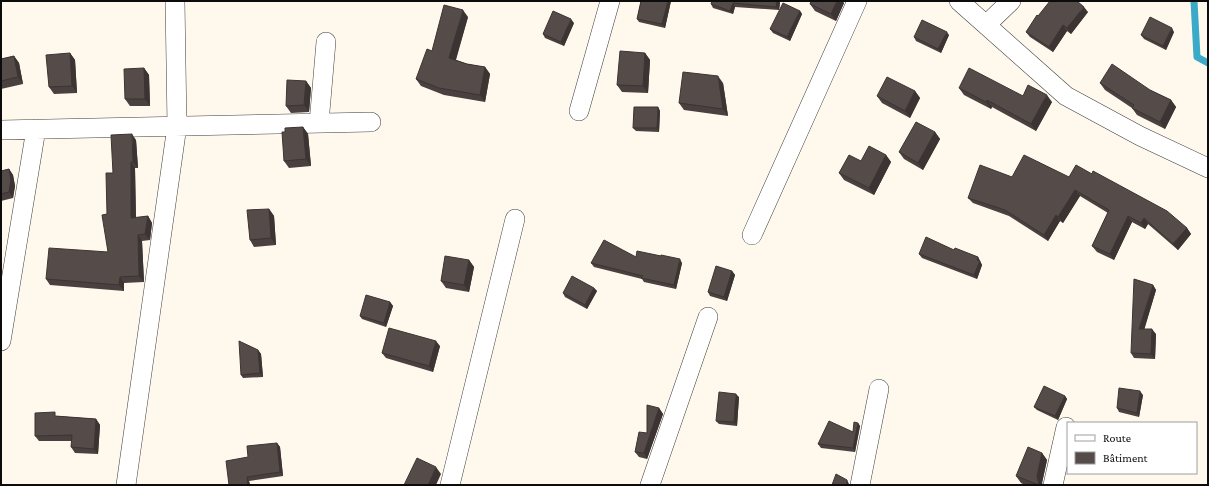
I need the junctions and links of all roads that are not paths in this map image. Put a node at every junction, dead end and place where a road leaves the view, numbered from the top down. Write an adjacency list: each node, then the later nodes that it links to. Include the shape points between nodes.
1 (174, 1): 11 (street)
2 (610, 1): 8 (street)
3 (857, 1): 16 (street)
4 (959, 1): 6 (street)
5 (1011, 1): 6 (street)
6 (986, 25): 14 (street, via 1066,96 1140,136)
7 (326, 42): 10 (street)
8 (579, 111)
9 (371, 122): 10 (street)
10 (319, 123): 11 (street)
11 (177, 126): 12 (street); 21 (street)
12 (36, 129): 13 (street); 18 (street)
13 (1, 130)
14 (1208, 168)
15 (515, 219): 22 (street)
16 (752, 235)
17 (708, 317): 23 (street)
18 (1, 341)
19 (879, 389): 24 (street)
20 (1066, 427): 25 (street)
21 (126, 485)
22 (450, 485)
23 (650, 485)
24 (860, 485)
25 (1053, 485)

